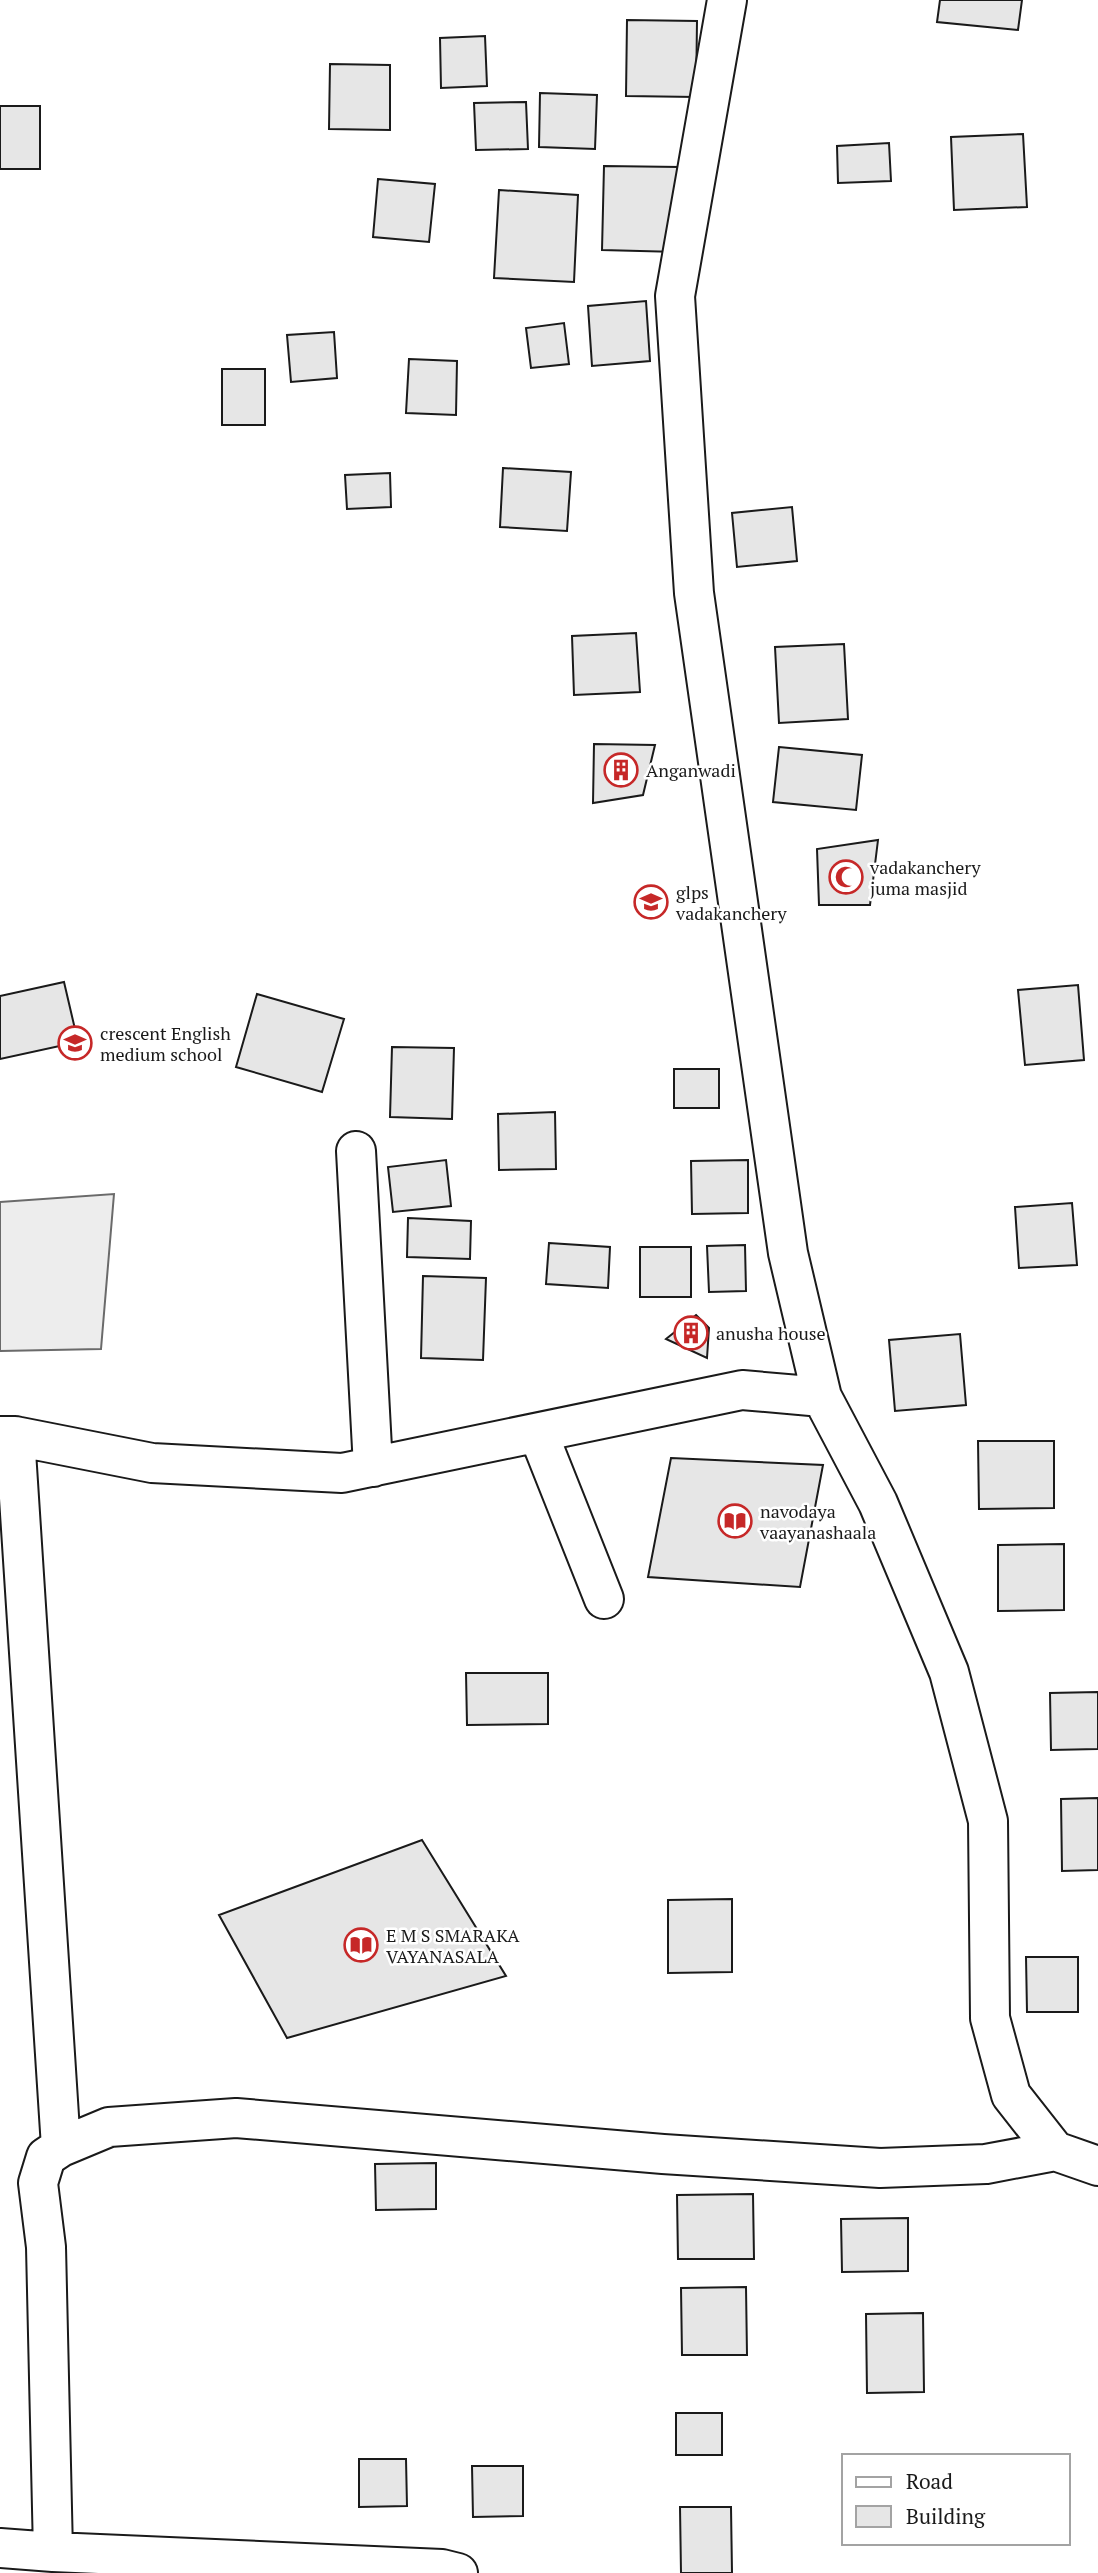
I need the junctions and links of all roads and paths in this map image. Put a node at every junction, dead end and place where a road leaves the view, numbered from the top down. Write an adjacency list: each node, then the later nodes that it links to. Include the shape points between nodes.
1 (727, 0): 3 (street, via 675,296 694,593 788,1253)
2 (356, 1152): 6 (street)
3 (822, 1396): 4 (street, via 741,1390); 9 (street, via 878,1503 948,1672 988,1821 990,2018 1011,2095)
4 (538, 1433): 6 (street); 7 (street)
5 (7, 1436): 6 (street, via 152,1463 342,1473); 8 (street)
6 (373, 1467)
7 (604, 1599)
8 (61, 2147): 9 (street, via 109,2127 236,2118 880,2168 986,2165); 12 (street, via 46,2157 38,2183 46,2247)
9 (1055, 2151): 10 (street)
10 (1098, 2166)
11 (0, 2548): 12 (street)
12 (53, 2552): 13 (street)
13 (458, 2573)

